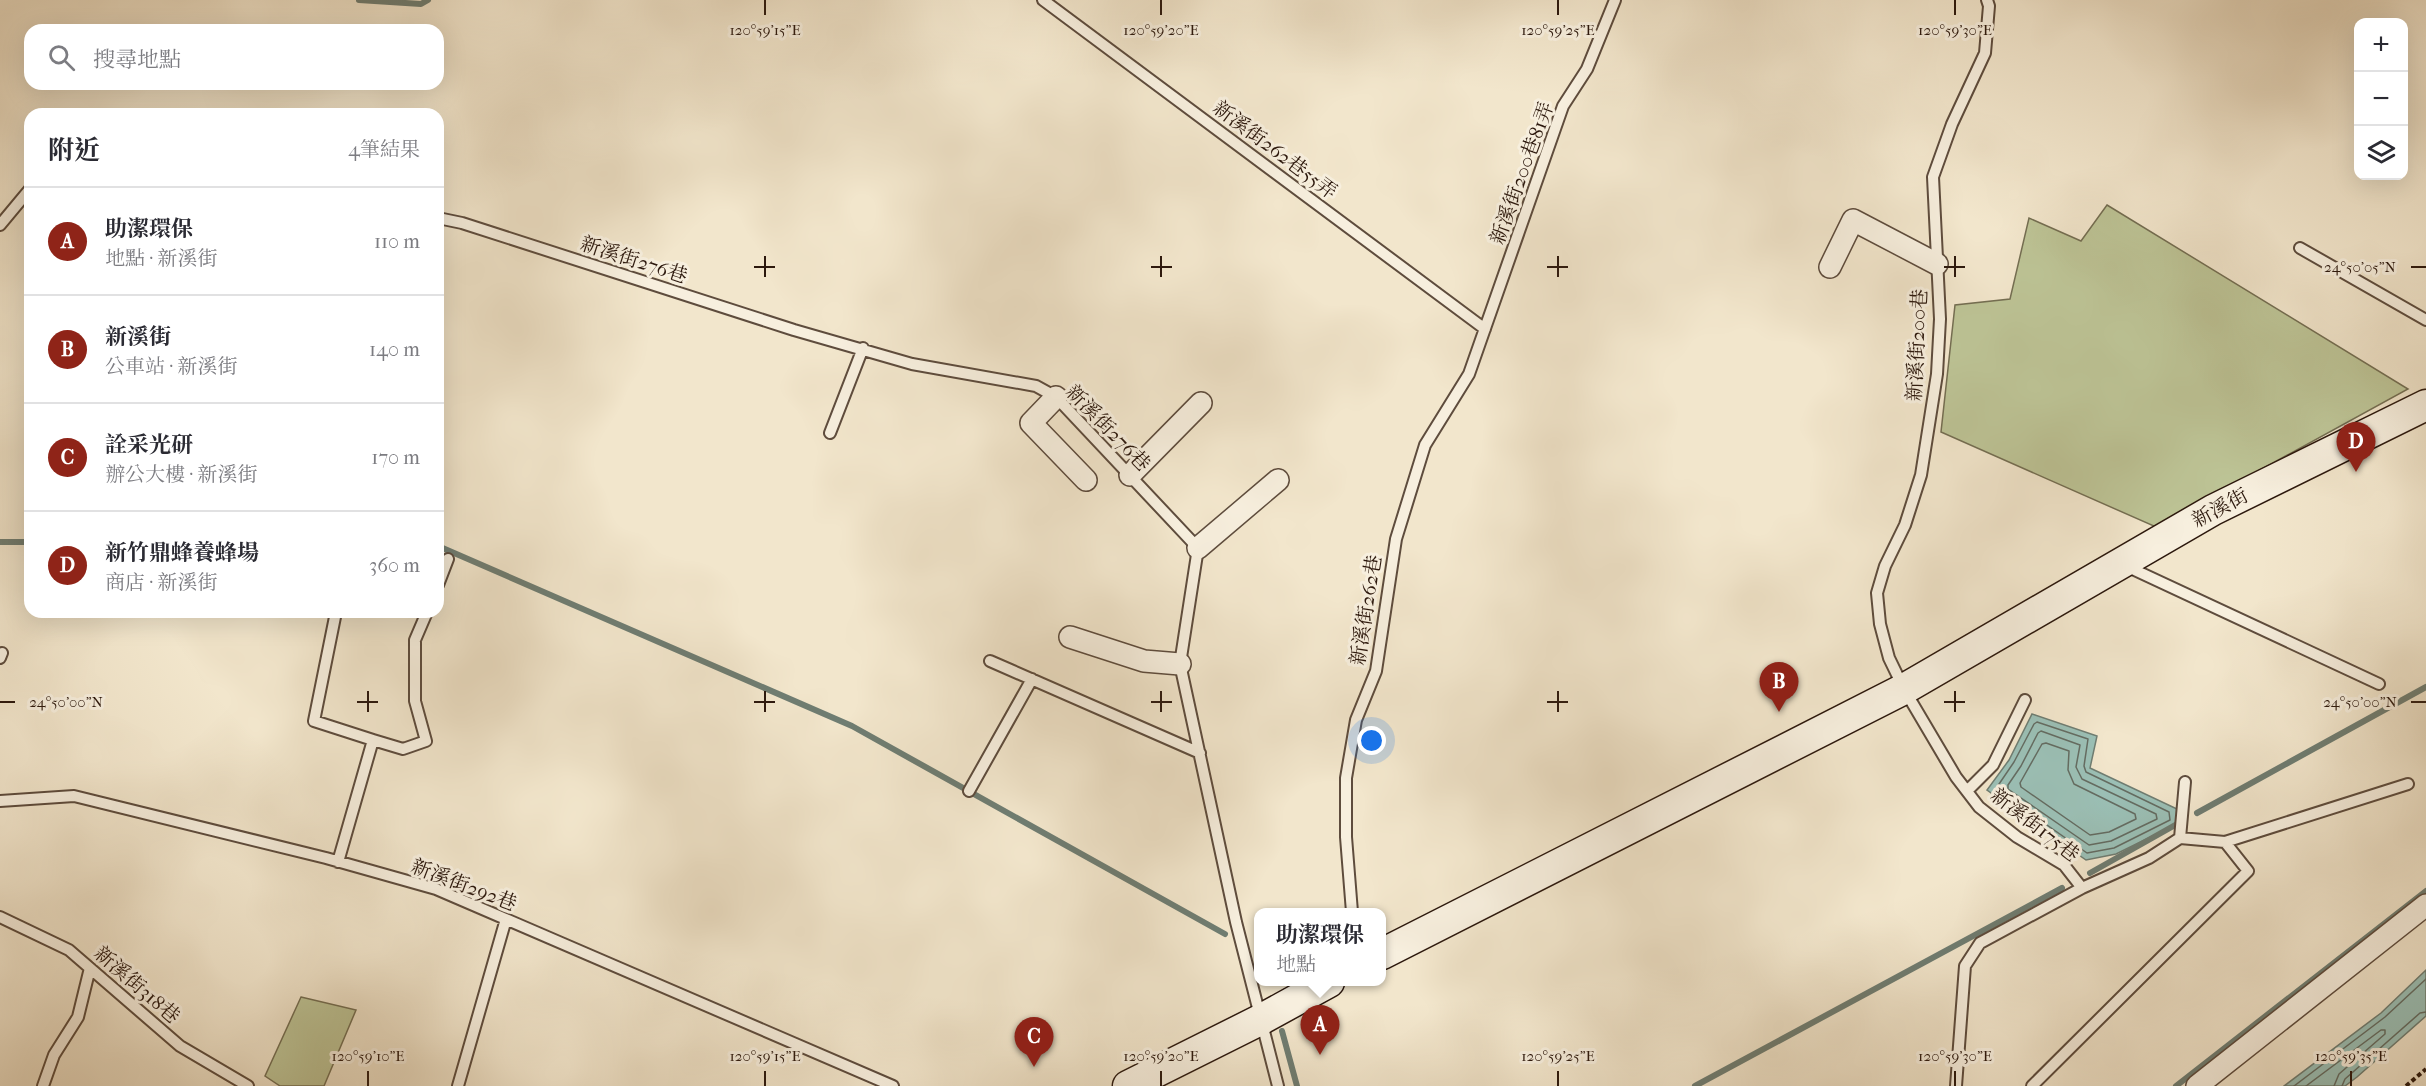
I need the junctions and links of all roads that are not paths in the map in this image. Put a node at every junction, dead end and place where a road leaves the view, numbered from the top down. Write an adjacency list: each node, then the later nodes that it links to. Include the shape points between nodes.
1 (1043, 0): 11 (lane, 新溪街262巷55弄)
2 (1615, 0): 11 (lane, 新溪街200巷81弄, via 1587,69 1563,106)
3 (1990, 2): 8 (lane, 新溪街200巷, via 1985,53 1933,177)
4 (24, 196): 6 (lane)
5 (444, 219): 12 (lane, 新溪街276巷)
6 (0, 225)
7 (2300, 248): 10 (lane)
8 (1937, 264): 9 (street, via 1852,220); 31 (lane, 新溪街200巷, via 1937,374 1921,475 1877,593 1889,658)
9 (1830, 267)
10 (2426, 320)
11 (1485, 329): 45 (lane, 新溪街262巷, via 1469,374 1425,445 1396,539 1376,671 1356,720 1346,778)
12 (862, 348): 13 (lane, 新溪街276巷, via 912,364 1036,386); 16 (lane)
13 (1056, 397): 17 (lane, 新溪街276巷); 18 (street, via 1031,423)
14 (1201, 403): 17 (street)
15 (2426, 405): 22 (street, 新溪街, via 2213,510)
16 (830, 432)
17 (1130, 475): 20 (lane, 新溪街276巷)
18 (1086, 480)
19 (1278, 480): 20 (street)
20 (1198, 548): 28 (lane)
21 (448, 559): 23 (lane)
22 (2121, 564): 30 (lane); 31 (street, 新溪街)
23 (444, 569)
24 (335, 618): 33 (lane, via 314,721)
25 (425, 618): 33 (lane, via 416,640 415,701 426,741 404,749)
26 (1070, 637): 28 (street, via 1144,661)
27 (990, 661): 29 (lane)
28 (1180, 664): 34 (lane)
29 (1032, 679): 34 (lane); 37 (lane)
30 (2379, 684)
31 (1904, 689): 38 (lane, 新溪街175巷); 48 (street, 新溪街)
32 (2025, 700): 38 (lane, via 1993,765)
33 (373, 740): 42 (lane)
34 (1200, 753): 51 (lane)
35 (2185, 782): 40 (lane)
36 (2408, 784): 41 (lane)
37 (969, 791)
38 (1967, 791): 43 (lane, 新溪街175巷, via 1979,807 2017,837 2064,865)
39 (0, 801): 42 (lane, 新溪街292巷, via 74,796)
40 (2180, 838): 41 (lane); 43 (lane, via 2149,858)
41 (2225, 842): 59 (lane, via 2248,871)
42 (338, 862): 47 (lane, 新溪街292巷, via 436,889)
43 (2082, 888): 58 (lane, 新溪街175巷, via 1980,943 1965,966)
44 (2426, 905): 60 (street)
45 (1352, 908)
46 (0, 916): 49 (lane, 新溪街318巷, via 69,950)
47 (506, 919): 54 (lane); 55 (lane, 新溪街292巷)
48 (1386, 952)
49 (90, 968): 52 (lane, via 78,1017 54,1055); 53 (lane, 新溪街318巷, via 180,1046)
50 (1320, 986): 51 (street)
51 (1260, 1020): 56 (street); 57 (lane)
52 (44, 1086)
53 (248, 1086)
54 (458, 1086)
55 (892, 1086)
56 (1128, 1086)
57 (1278, 1086)
58 (1956, 1086)
59 (2032, 1086)
60 (2197, 1086)

